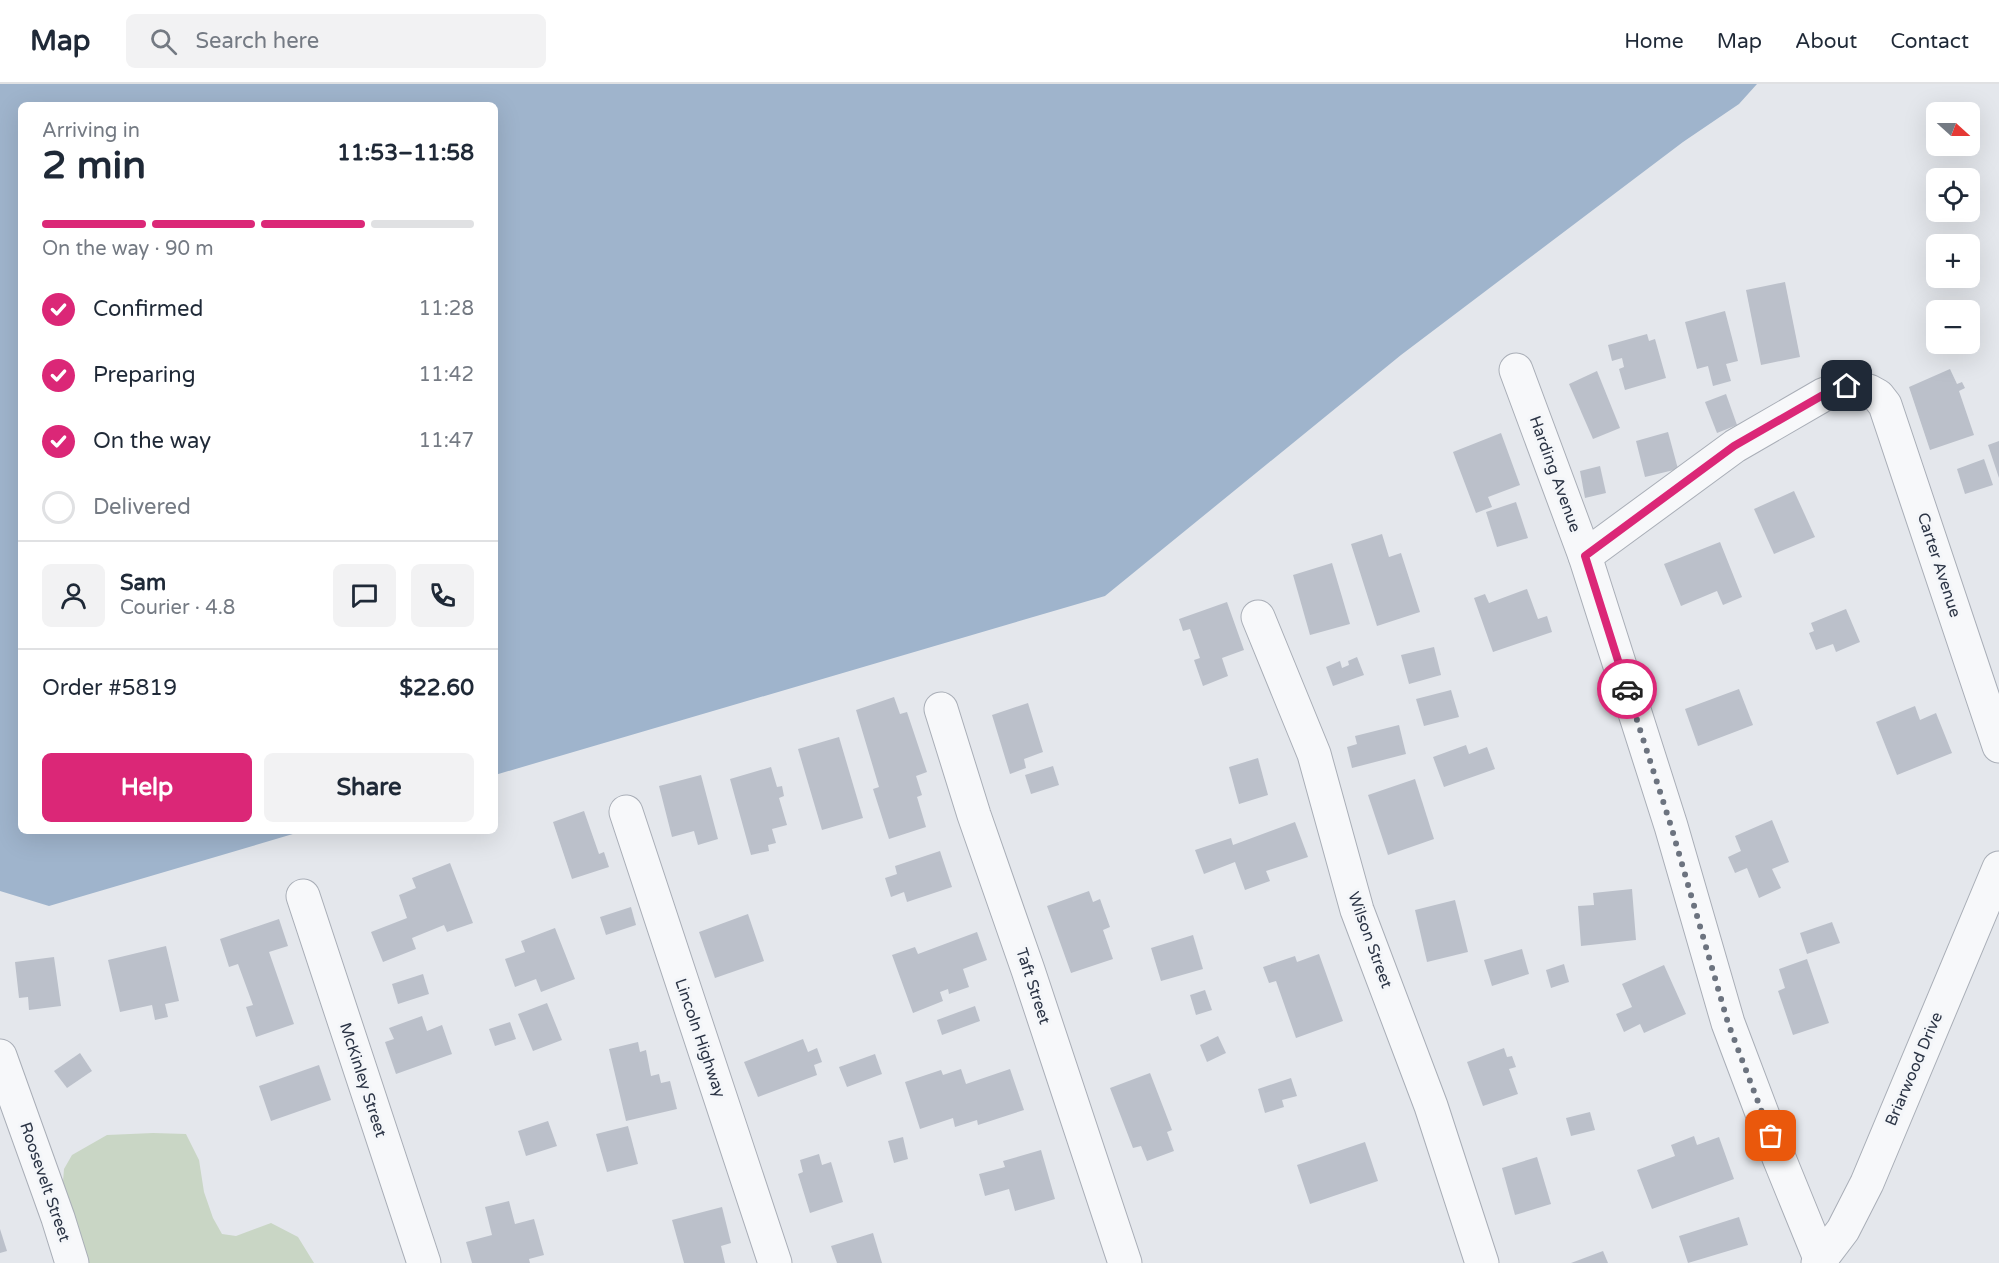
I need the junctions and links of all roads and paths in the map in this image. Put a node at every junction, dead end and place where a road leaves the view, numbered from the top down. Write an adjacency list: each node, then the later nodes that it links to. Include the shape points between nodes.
1 (1516, 370): 2 (street, Harding Avenue)
2 (1585, 556): 5 (street, Carter Avenue, via 1734,446 1823,395 1847,386 1869,391 1885,405); 11 (street, Harding Avenue, via 1671,826 1728,1023)
3 (1258, 617): 16 (street, Wilson Street, via 1314,754 1357,910 1431,1106)
4 (941, 709): 15 (street, Taft Street)
5 (1999, 746)
6 (626, 812): 14 (street, Lincoln Highway)
7 (1999, 868): 11 (street, Briarwood Drive, via 1867,1183 1843,1230)
8 (303, 896): 13 (street, McKinley Street)
9 (0, 1056): 10 (street, Roosevelt Street)
10 (8, 1099): 12 (street, Roosevelt Street, via 58,1218)
11 (1820, 1262)
12 (72, 1263)
13 (424, 1263)
14 (775, 1263)
15 (1125, 1263)
16 (1482, 1263)

